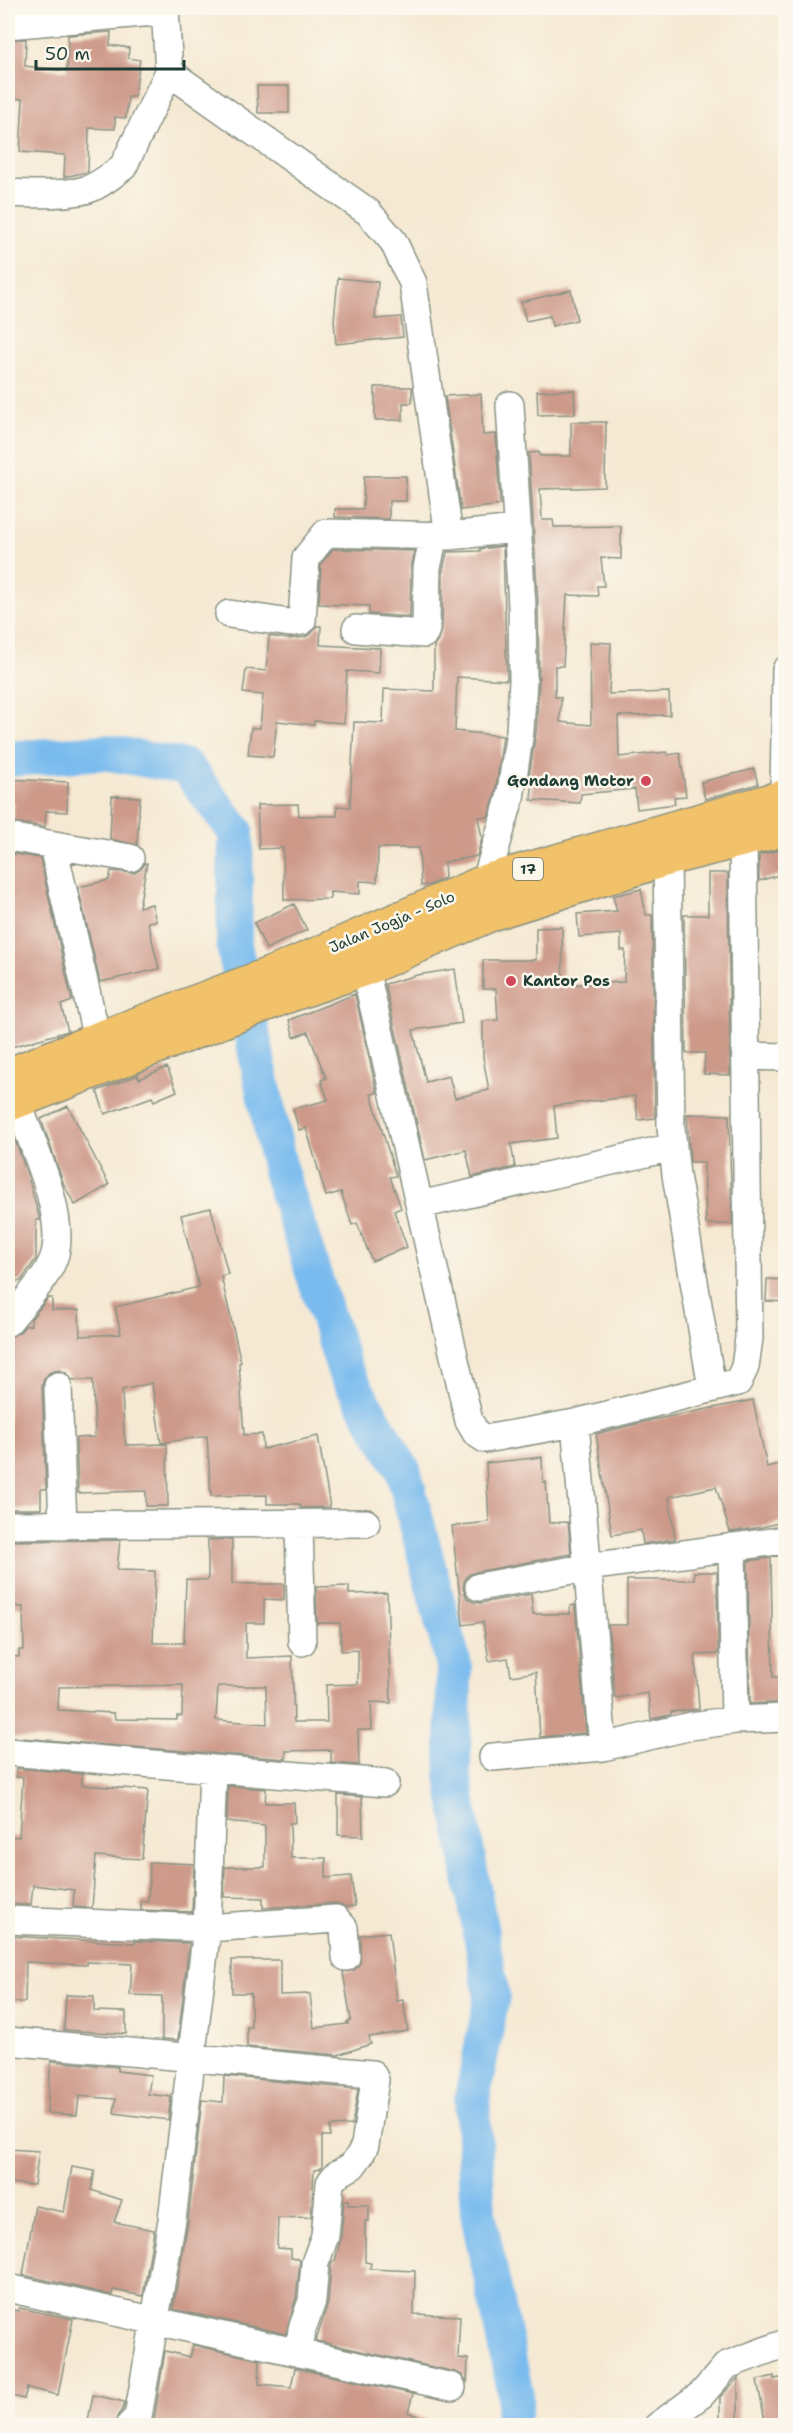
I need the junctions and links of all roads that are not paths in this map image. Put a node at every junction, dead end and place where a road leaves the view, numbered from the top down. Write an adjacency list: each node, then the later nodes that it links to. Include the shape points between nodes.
1 (165, 9): 2 (street); 3 (street)
2 (8, 25)
3 (169, 72): 4 (street, via 123,167 90,189 40,195); 7 (street, via 368,212 393,241 413,283)
4 (8, 193)
5 (510, 405): 6 (street)
6 (516, 529): 7 (street); 18 (street, via 522,606 520,731 510,798)
7 (442, 536): 8 (street, via 326,533 306,558 302,621); 9 (street, via 426,572 424,634)
8 (229, 614)
9 (356, 629)
10 (786, 670): 11 (street)
11 (785, 796): 18 (highway, Jalan Jogja - Solo / 17)
12 (786, 829): 14 (highway, Jalan Jogja - Solo / 17)
13 (8, 837): 15 (street)
14 (743, 840): 17 (highway, Jalan Jogja - Solo / 17); 23 (street)
15 (53, 846): 16 (street); 22 (street)
16 (130, 858)
17 (667, 859): 19 (highway, Jalan Jogja - Solo / 17, via 494,913); 26 (street)
18 (486, 881): 20 (highway, Jalan Jogja - Solo / 17)
19 (365, 969): 20 (highway, Jalan Jogja - Solo / 17); 27 (street)
20 (282, 984): 21 (highway, Jalan Jogja - Solo / 17)
21 (188, 1019): 22 (highway, Jalan Jogja - Solo / 17); 25 (highway, Jalan Jogja - Solo / 17)
22 (97, 1039): 25 (highway, Jalan Jogja - Solo / 17)
23 (746, 1056): 24 (street); 30 (street, via 748,1338 745,1367 738,1382)
24 (786, 1057)
25 (11, 1094): 28 (street, via 55,1207 56,1250 40,1283)
26 (673, 1147): 27 (street); 30 (street)
27 (420, 1204): 31 (street, via 469,1421 476,1433 485,1439)
28 (8, 1322)
29 (58, 1386): 35 (street)
30 (712, 1388): 31 (street)
31 (575, 1423): 38 (street)
32 (366, 1523): 33 (street)
33 (299, 1524): 35 (street); 40 (street)
34 (8, 1525): 35 (street)
35 (63, 1526)
36 (786, 1543): 37 (street)
37 (732, 1547): 38 (street); 42 (street)
38 (589, 1567): 39 (street); 43 (street)
39 (478, 1587)
40 (302, 1642)
41 (786, 1718): 42 (street)
42 (735, 1720): 43 (street)
43 (603, 1747): 45 (street)
44 (8, 1752): 46 (street)
45 (493, 1757)
46 (213, 1769): 47 (street); 49 (street)
47 (385, 1783)
48 (8, 1920): 49 (street)
49 (207, 1928): 50 (street, via 336,1918 344,1928); 52 (street)
50 (346, 1957)
51 (8, 2041): 52 (street)
52 (191, 2058): 54 (street, via 172,2220); 56 (street, via 372,2074 375,2080 365,2145 352,2166 330,2183 325,2236 315,2263 312,2301)
53 (8, 2288): 54 (street)
54 (155, 2321): 56 (street); 58 (street, via 138,2417)
55 (786, 2343): 59 (street, via 728,2365 702,2394)
56 (299, 2353): 57 (street)
57 (452, 2387)
58 (129, 2426)
59 (658, 2426)

